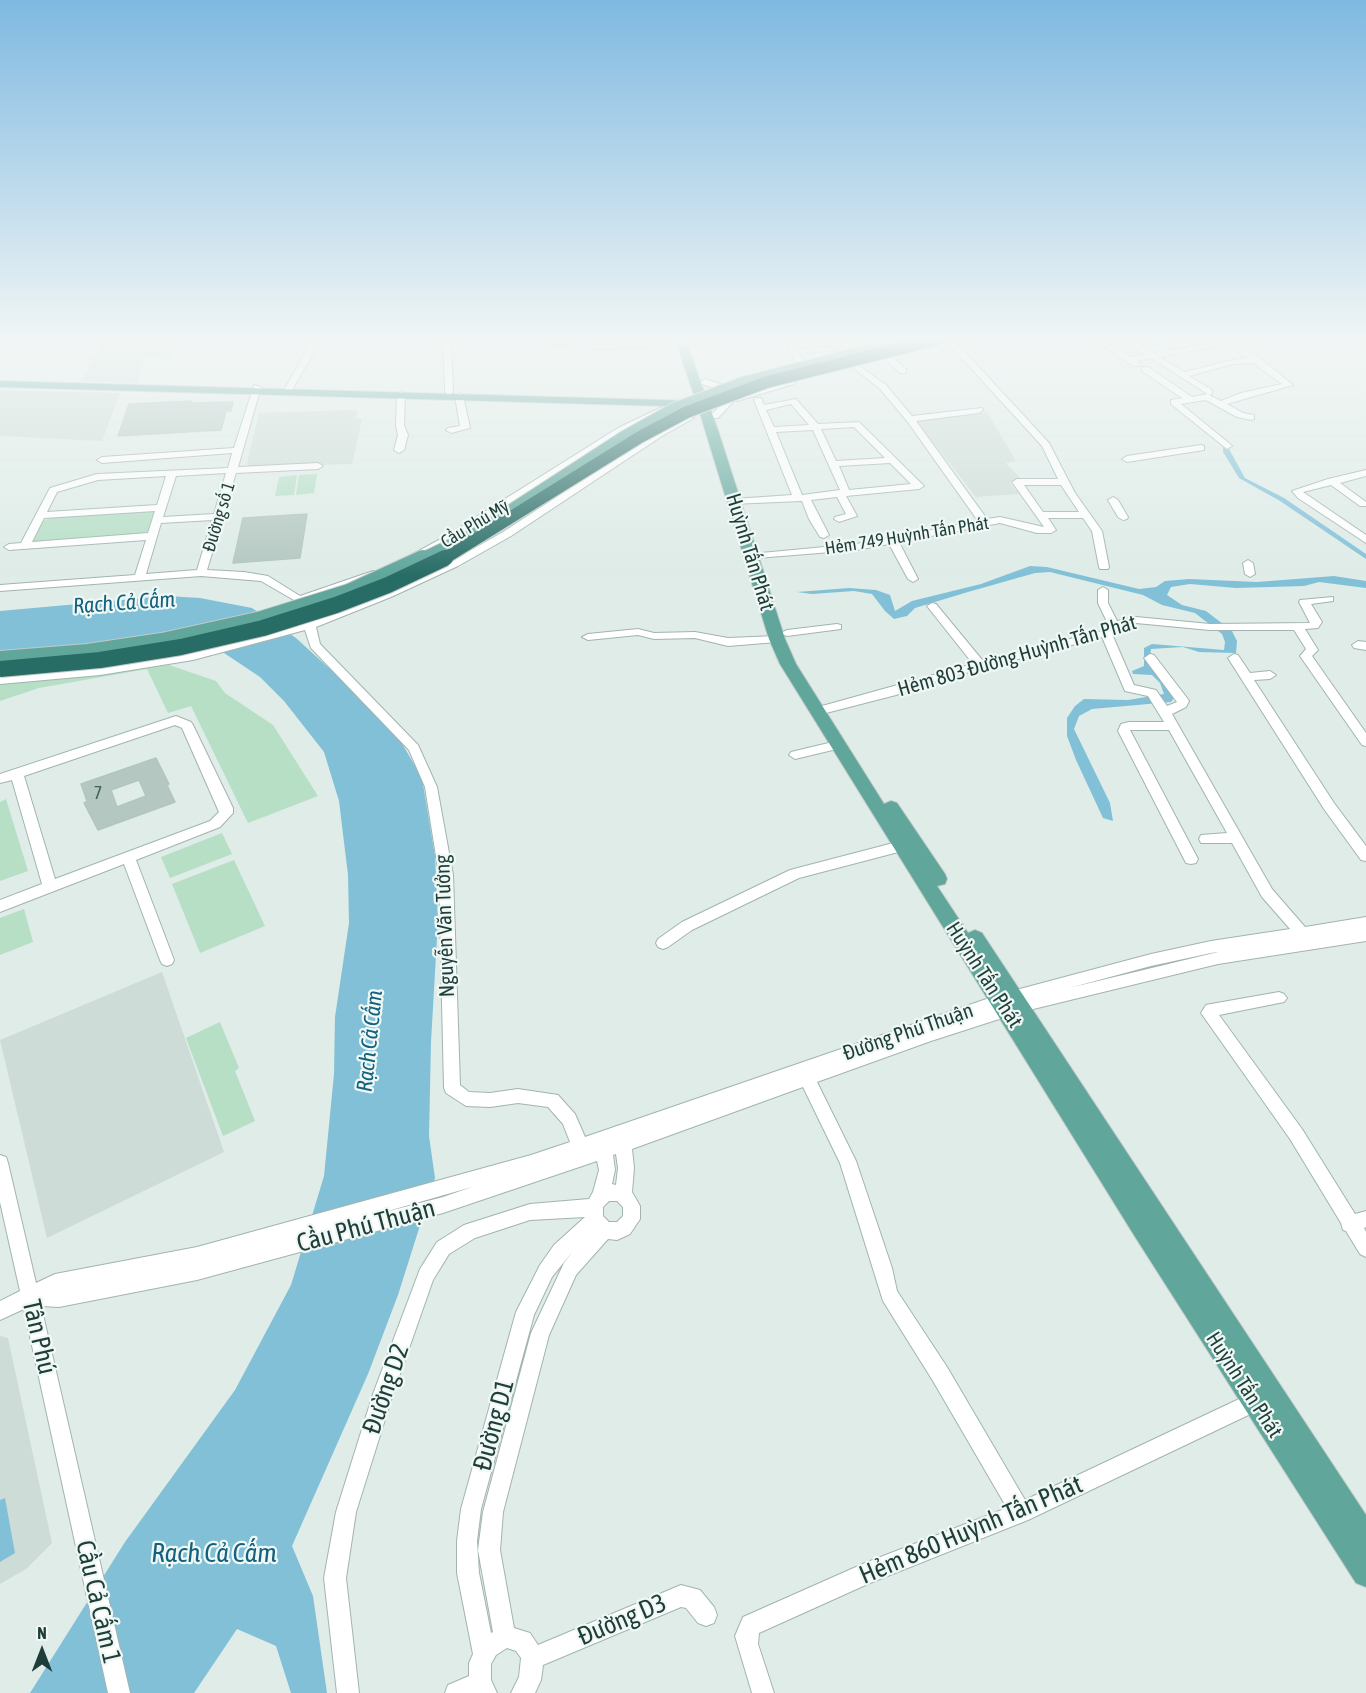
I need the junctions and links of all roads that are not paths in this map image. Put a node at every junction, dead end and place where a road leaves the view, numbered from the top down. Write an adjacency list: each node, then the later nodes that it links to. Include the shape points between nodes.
1 (248, 418): 22 (street, Đường số 1)
2 (400, 418): 23 (street, via 403,435)
3 (462, 418): 18 (street, via 465,428)
4 (646, 418): 62 (street, via 420,554)
5 (659, 418): 74 (main road, Cầu Phú Mỹ, bridge, via 476,532 349,592 262,619 173,639)
6 (665, 418): 74 (highway, Cầu Phú Mỹ, bridge, via 465,540 394,575 327,601 183,640 85,656)
7 (676, 418): 76 (highway, Cầu Phú Mỹ, bridge, via 444,559 388,585 247,632 162,651)
8 (682, 418): 77 (main road, Cầu Phú Mỹ, bridge, via 448,562 321,615 268,632 144,660)
9 (685, 418): 65 (street, via 507,534 433,574)
10 (710, 418): 37 (main road, Huỳnh Tấn Phát)
11 (766, 418): 19 (street)
12 (808, 418): 17 (street)
13 (919, 418): 16 (street)
14 (1021, 418): 33 (street, via 1046,445)
15 (1193, 418): 20 (street)
16 (910, 419): 47 (street)
17 (816, 427): 19 (street); 26 (street, via 856,424); 27 (street)
18 (451, 430)
19 (771, 430): 35 (street)
20 (1227, 446)
21 (1201, 448): 24 (street)
22 (239, 450): 25 (street); 29 (street, Đường số 1)
23 (399, 450)
24 (1127, 459)
25 (102, 460)
26 (894, 460): 27 (street, via 859,458); 34 (street, via 919,486)
27 (833, 464): 34 (street)
28 (318, 466): 29 (street)
29 (233, 469): 30 (street); 43 (street, Đường số 1)
30 (172, 473): 39 (street); 40 (street, via 97,477 53,490)
31 (1366, 473): 32 (street)
32 (1331, 481): 38 (street); 50 (street, via 1299,489 1297,493)
33 (1065, 482): 41 (street, via 1017,482); 42 (street)
34 (843, 493): 35 (street); 45 (street, via 852,516)
35 (801, 498): 37 (street); 48 (street)
36 (1113, 500): 44 (street)
37 (739, 501): 54 (main road, Huỳnh Tấn Phát)
38 (1363, 504)
39 (161, 508): 40 (street); 46 (street)
40 (41, 515): 52 (street)
41 (1041, 515): 42 (street); 47 (street, Hẻm 749 Huỳnh Tấn Phát, via 1051,530 1036,530 1008,521)
42 (1085, 515): 55 (street, via 1097,531)
43 (218, 517): 46 (street); 56 (street, Đường số 1)
44 (1123, 517)
45 (839, 519)
46 (157, 520): 49 (street)
47 (985, 524): 51 (street, Hẻm 749 Huỳnh Tấn Phát)
48 (824, 535)
49 (152, 536): 52 (street); 57 (street)
50 (1366, 540)
51 (893, 541): 54 (street, Hẻm 749 Huỳnh Tấn Phát); 58 (street)
52 (25, 546): 53 (street)
53 (9, 547)
54 (760, 565): 70 (main road, Huỳnh Tấn Phát)
55 (1104, 567)
56 (201, 573): 57 (street); 62 (street, via 264,578)
57 (139, 578): 59 (street)
58 (912, 579)
59 (0, 588)
60 (1103, 590): 68 (street)
61 (1329, 599): 67 (street, via 1304,602 1316,625)
62 (299, 600): 65 (street, Nguyễn Văn Tưởng)
63 (932, 606): 75 (street)
64 (692, 621): 69 (street)
65 (312, 627): 80 (street, via 193,656 100,671); 107 (street, Nguyễn Văn Tưởng, via 315,645 414,748 431,787 446,875 452,1088 466,1099 518,1096 552,1100 569,1119)
66 (837, 627): 70 (street)
67 (1298, 627): 68 (street, Hẻm 803 Đường Huỳnh Tấn Phát, via 1210,627 1136,620); 84 (street, via 1312,650 1306,656)
68 (1110, 629): 75 (street, Hẻm 803 Đường Huỳnh Tấn Phát); 81 (street, via 1130,688 1150,692)
69 (696, 635): 70 (street, via 728,642); 71 (street, via 628,632)
70 (782, 636): 82 (main road, Huỳnh Tấn Phát, via 788,664)
71 (588, 637)
72 (1150, 658): 81 (street, via 1183,701)
73 (1233, 658): 79 (street)
74 (0, 660)
75 (981, 666): 82 (street, Hẻm 803 Đường Huỳnh Tấn Phát)
76 (0, 669)
77 (0, 675)
78 (1270, 675): 79 (street)
79 (1248, 677): 92 (street, via 1329,806)
80 (0, 680)
81 (1164, 710): 83 (street)
82 (826, 714): 85 (main road, Huỳnh Tấn Phát); 91 (main road, Huỳnh Tấn Phát)
83 (1173, 726): 89 (street); 94 (street, via 1129,726 1124,731)
84 (1366, 742)
85 (837, 745): 86 (street); 91 (main road, Huỳnh Tấn Phát)
86 (795, 755)
87 (17, 774): 88 (street); 93 (street, via 168,722 187,724 226,813 215,824); 95 (street)
88 (0, 779)
89 (1237, 838): 90 (street); 99 (street, via 1267,894)
90 (1206, 839)
91 (907, 843): 100 (street, via 795,874 687,926); 103 (main road, Huỳnh Tấn Phát)
92 (1366, 856)
93 (128, 857): 95 (street); 101 (street)
94 (1191, 859)
95 (50, 886): 96 (street)
96 (0, 906)
97 (1366, 923): 99 (street, Đường Phú Thuận)
98 (1366, 935): 99 (street, Đường Phú Thuận)
99 (1306, 938): 103 (street, Đường Phú Thuận)
100 (663, 944)
101 (166, 960)
102 (1279, 998): 112 (street, via 1209,1013)
103 (1011, 1003): 104 (street, Đường Phú Thuận); 105 (street, Đường Phú Thuận); 116 (main road, Huỳnh Tấn Phát); 119 (main road, Huỳnh Tấn Phát)
104 (807, 1079): 105 (street, Đường Phú Thuận); 118 (street, via 848,1161 889,1295)
105 (622, 1138): 106 (street, Đường Phú Thuận); 110 (street, via 626,1168)
106 (604, 1145): 107 (street, Đường Phú Thuận); 109 (street, Đường Phú Thuận); 111 (street, via 607,1170)
107 (580, 1146): 109 (street, Đường Phú Thuận)
108 (0, 1163): 114 (street, Tân Phú)
109 (532, 1170): 114 (street, Cầu Phú Thuận, via 443,1205 59,1298)
110 (623, 1196): 111 (street, via 612,1193); 111 (street, via 633,1210 629,1223 614,1232)
111 (598, 1214): 123 (street, Đường D1, via 540,1333 493,1512 489,1550); 124 (street, Đường D1, via 560,1251 525,1312 471,1509 468,1573); 128 (street, Đường D2, via 530,1212 470,1231 443,1248 426,1275 346,1512 335,1578)
112 (1358, 1221): 113 (street)
113 (1366, 1248)
114 (30, 1296): 115 (street); 117 (street, Tân Phú)
115 (0, 1311)
116 (1254, 1402): 118 (street, Hẻm 860 Huỳnh Tấn Phát); 119 (main road, Huỳnh Tấn Phát)
117 (78, 1511): 127 (street, Cầu Cả Cấm 1)
118 (1021, 1513): 131 (street, Hẻm 860 Huỳnh Tấn Phát, via 865,1574 751,1625 747,1644)
119 (1352, 1518): 120 (main road, Huỳnh Tấn Phát); 121 (main road, Huỳnh Tấn Phát)
120 (1366, 1540)
121 (1366, 1574)
122 (706, 1615): 125 (street, Đường D3, via 692,1598 681,1596)
123 (505, 1637): 124 (street, via 493,1642); 125 (street, via 522,1641)
124 (484, 1654): 126 (street, Đường D1, via 480,1663)
125 (532, 1658): 130 (street, via 530,1680)
126 (483, 1688): 129 (street)
127 (119, 1693)
128 (348, 1693)
129 (456, 1693)
130 (522, 1693)
131 (763, 1693)

